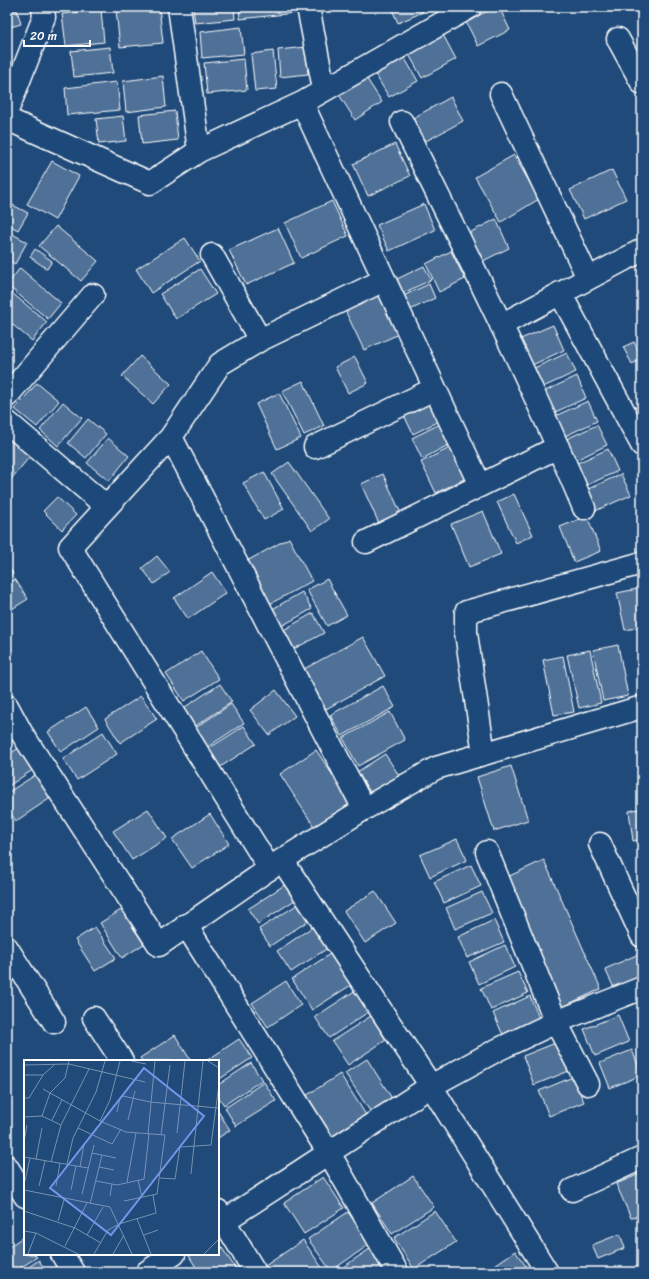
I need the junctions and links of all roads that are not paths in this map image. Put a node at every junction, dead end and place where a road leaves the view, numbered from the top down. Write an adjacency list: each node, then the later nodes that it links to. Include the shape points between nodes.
1 (43, 7): 10 (street, via 44,17)
2 (179, 7): 13 (street)
3 (308, 7): 7 (street)
4 (470, 7): 7 (street)
5 (618, 39): 6 (street)
6 (642, 83)
7 (324, 89): 9 (street)
8 (501, 94): 16 (street)
9 (302, 102): 13 (street); 17 (street)
10 (7, 111)
11 (7, 119): 13 (street, via 150,183)
12 (402, 122): 20 (street)
13 (200, 151)
14 (642, 250): 16 (street)
15 (212, 254): 21 (street)
16 (588, 278): 18 (street)
17 (384, 280): 21 (street); 22 (street)
18 (560, 293): 20 (street); 26 (street)
19 (93, 295): 23 (street)
20 (501, 325): 28 (street)
21 (260, 340): 25 (street, via 220,364)
22 (434, 389): 27 (street); 29 (street)
23 (7, 396)
24 (7, 422): 30 (street)
25 (171, 437): 30 (street); 37 (street)
26 (642, 445)
27 (315, 447)
28 (558, 447): 29 (street); 31 (street)
29 (480, 485): 32 (street)
30 (107, 507): 40 (street, via 70,547)
31 (584, 508)
32 (366, 542)
33 (642, 563): 36 (street, via 466,612 467,640)
34 (7, 706): 41 (street, via 20,732 159,944)
35 (642, 707): 36 (street)
36 (484, 754): 37 (street, via 436,768)
37 (364, 809): 40 (street)
38 (600, 844): 42 (street)
39 (487, 852): 47 (street)
40 (276, 865): 41 (street); 50 (street)
41 (186, 925): 51 (street)
42 (642, 936)
43 (7, 948): 46 (street)
44 (642, 988): 47 (street)
45 (94, 1018): 48 (street)
46 (54, 1022)
47 (556, 1022): 49 (street); 50 (street)
48 (121, 1060)
49 (588, 1084)
50 (431, 1086): 51 (street); 63 (street)
51 (329, 1153): 56 (street); 62 (street)
52 (642, 1158): 54 (street)
53 (7, 1167): 55 (street)
54 (572, 1190)
55 (24, 1194)
56 (220, 1219): 61 (street)
57 (63, 1255): 59 (street)
58 (172, 1255): 60 (street)
59 (73, 1272)
60 (147, 1272)
61 (255, 1272)
62 (397, 1272)
63 (547, 1272)

